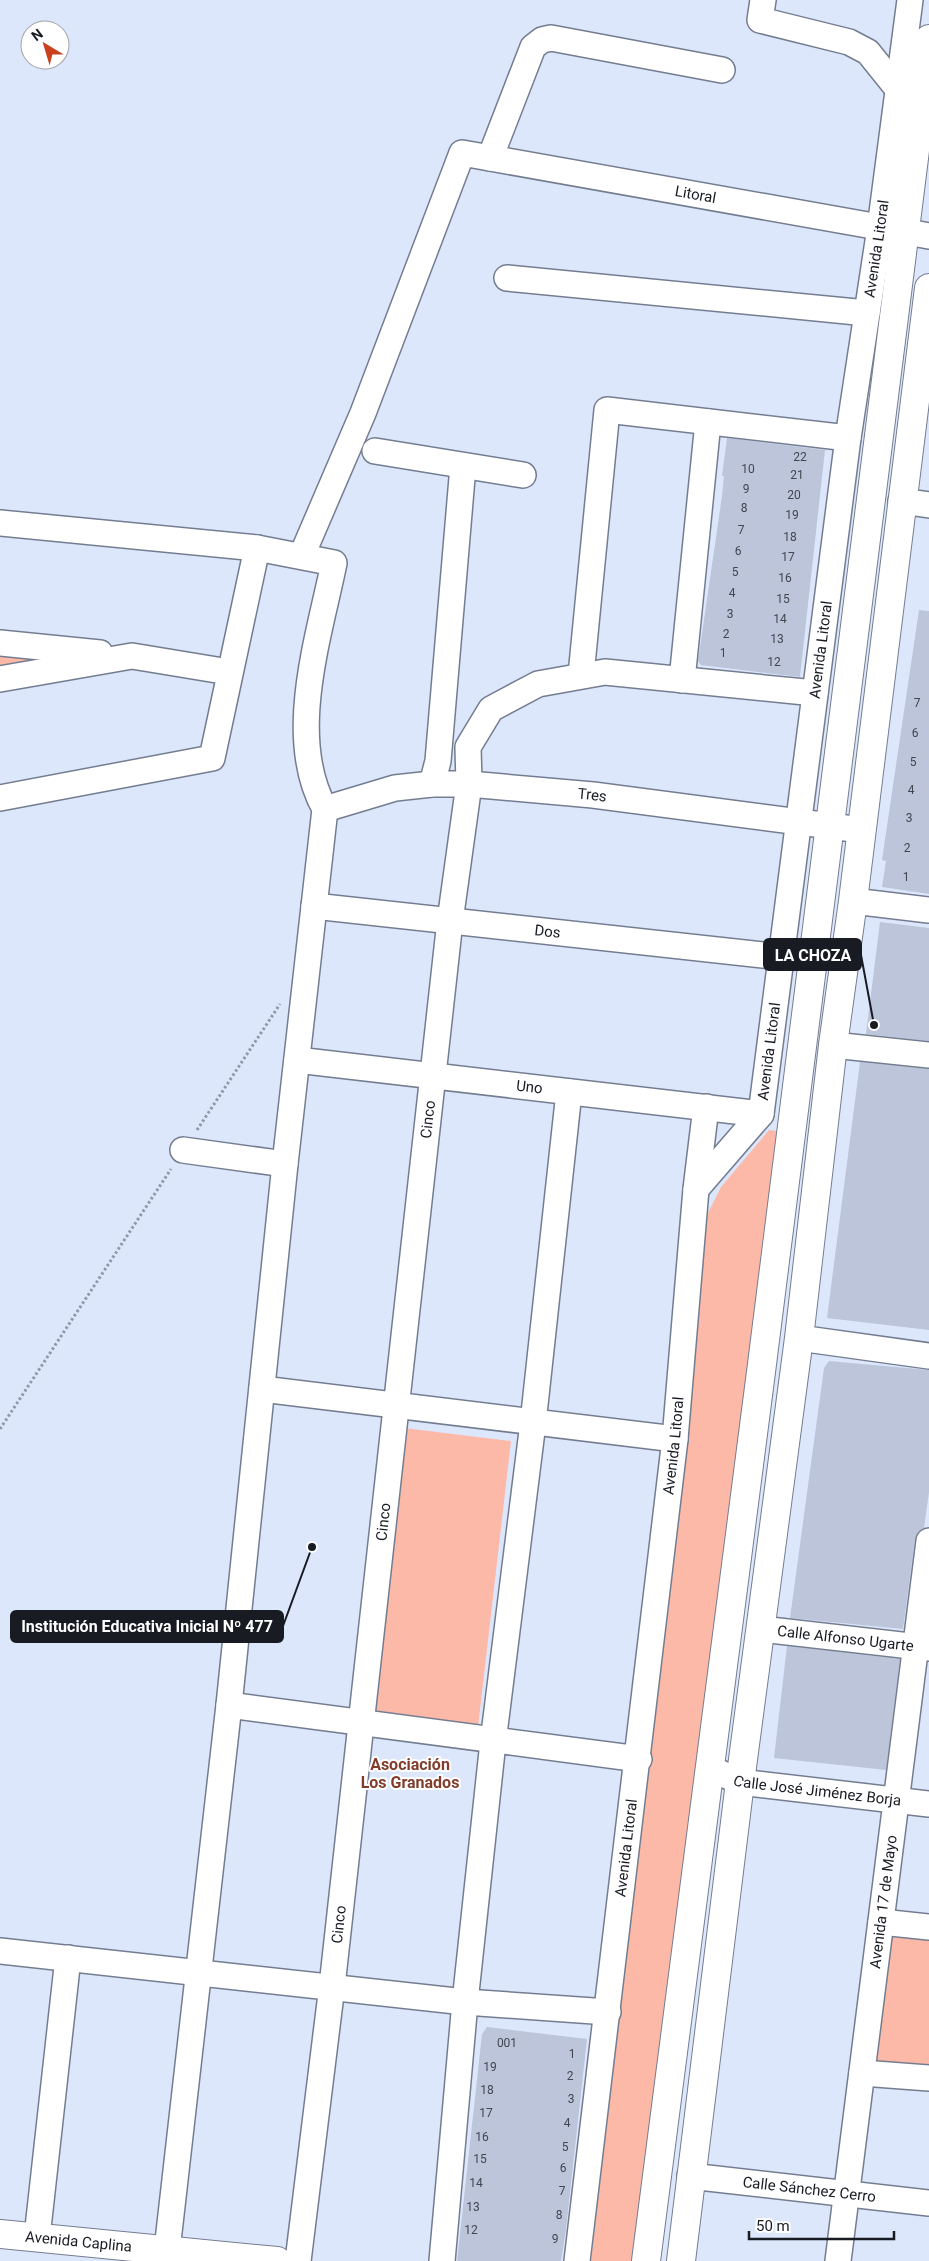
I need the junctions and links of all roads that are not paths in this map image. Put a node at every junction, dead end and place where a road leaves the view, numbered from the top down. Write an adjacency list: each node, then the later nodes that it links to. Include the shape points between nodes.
1 (763, 0): 5 (street, via 760,20 849,42 868,52)
2 (910, 0): 5 (street, Avenida Litoral)
3 (929, 39): 6 (main road, Avenida Litoral)
4 (722, 70): 7 (street, via 551,38 542,40 534,47)
5 (899, 91): 6 (street); 8 (street, Avenida Litoral)
6 (918, 113): 8 (main road, Avenida Litoral)
7 (490, 158): 8 (street, Litoral); 21 (street, Litoral, via 462,153 363,413)
8 (904, 232): 11 (street, Avenida Litoral); 34 (main road, Avenida Litoral)
9 (507, 278): 11 (street)
10 (929, 288): 17 (main road)
11 (867, 313): 13 (street, Avenida Litoral)
12 (708, 422): 13 (street); 25 (street, via 607,410); 27 (street)
13 (848, 438): 28 (street, Avenida Litoral)
14 (375, 451): 15 (street)
15 (463, 466): 16 (street); 29 (street, via 438,761)
16 (523, 475)
17 (902, 501): 18 (street); 35 (main road)
18 (929, 505)
19 (0, 523): 20 (street)
20 (257, 548): 21 (street); 24 (street)
21 (302, 555): 32 (street, via 334,563 308,694 311,774 315,792)
22 (0, 643): 23 (street)
23 (132, 656): 24 (street); 26 (street)
24 (229, 672): 31 (street, via 212,758)
25 (581, 675): 27 (street, Cinco, via 605,672); 30 (street, Cinco, via 538,684 491,709 468,746)
26 (0, 679)
27 (682, 680): 28 (street, Cinco)
28 (815, 694): 33 (street, Avenida Litoral)
29 (432, 784): 30 (street, Tres); 32 (street, Tres, via 395,788)
30 (469, 784): 33 (street, Tres, via 593,795); 39 (street, Cinco)
31 (0, 798)
32 (324, 809): 37 (street)
33 (798, 823): 34 (street, Tres); 40 (street, Avenida Litoral)
34 (828, 827): 35 (street, Tres); 64 (main road, Avenida Litoral)
35 (862, 830): 36 (main road)
36 (853, 902): 38 (street); 41 (main road)
37 (314, 906): 39 (street, Dos); 43 (street)
38 (929, 910)
39 (450, 921): 40 (street, Dos); 44 (street, Cinco)
40 (781, 957): 47 (street, Avenida Litoral)
41 (833, 1045): 42 (street); 51 (main road)
42 (929, 1055)
43 (297, 1060): 44 (street, Uno); 49 (street)
44 (433, 1076): 45 (street, Uno); 54 (street, Cinco)
45 (569, 1092): 46 (street, Uno); 55 (street)
46 (706, 1107): 47 (street, Uno); 50 (street)
47 (760, 1114): 50 (street, Avenida Litoral)
48 (183, 1150): 49 (street)
49 (285, 1164): 53 (street)
50 (696, 1190): 56 (street, Avenida Litoral)
51 (799, 1338): 52 (street); 58 (main road)
52 (929, 1356)
53 (262, 1389): 54 (street); 60 (street)
54 (396, 1405): 55 (street); 61 (street, Cinco)
55 (533, 1423): 56 (street); 62 (street)
56 (675, 1439): 63 (street, Avenida Litoral)
57 (929, 1540): 59 (street, Avenida 17 de Mayo)
58 (761, 1629): 59 (street, Calle Alfonso Ugarte); 65 (main road)
59 (922, 1647): 66 (street, Avenida 17 de Mayo)
60 (229, 1705): 61 (street); 72 (street)
61 (361, 1723): 62 (street); 73 (street, Cinco)
62 (493, 1742): 63 (street); 74 (street)
63 (638, 1759): 75 (street, Avenida Litoral)
64 (710, 1768): 65 (street, Calle José Jiménez Borja); 88 (main road, Avenida Litoral)
65 (740, 1782): 66 (street, Calle José Jiménez Borja); 78 (main road)
66 (896, 1802): 67 (street, Calle José Jiménez Borja); 68 (street, Avenida 17 de Mayo)
67 (929, 1804)
68 (881, 1922): 69 (street); 76 (street, Avenida 17 de Mayo)
69 (929, 1927)
70 (0, 1951): 71 (street)
71 (68, 1958): 72 (street); 82 (street)
72 (198, 1973): 73 (street); 83 (street)
73 (332, 1986): 74 (street); 85 (street, Cinco)
74 (464, 2002): 75 (street); 86 (street)
75 (608, 2012): 87 (street, Avenida Litoral)
76 (862, 2073): 77 (street); 79 (street, Avenida 17 de Mayo)
77 (929, 2078)
78 (690, 2176): 79 (street, Calle Sánchez Cerro); 89 (main road)
79 (847, 2194): 80 (street, Calle Sánchez Cerro); 90 (street, Avenida 17 de Mayo)
80 (929, 2203)
81 (0, 2234): 82 (main road, Avenida Caplina)
82 (37, 2237): 83 (main road, Avenida Caplina)
83 (167, 2250): 84 (main road, Avenida Caplina)
84 (277, 2261)
85 (298, 2261)
86 (442, 2261)
87 (577, 2261)
88 (646, 2261)
89 (681, 2261)
90 (838, 2261)

